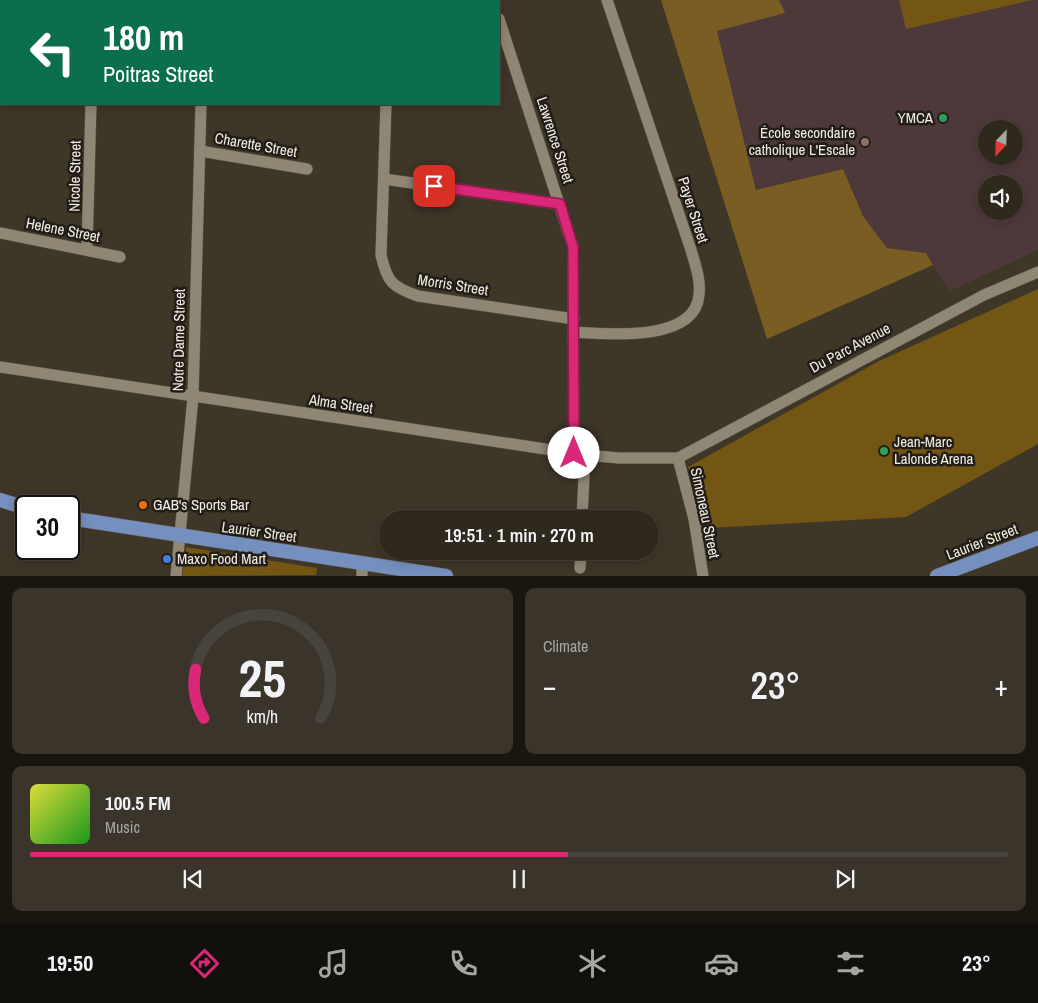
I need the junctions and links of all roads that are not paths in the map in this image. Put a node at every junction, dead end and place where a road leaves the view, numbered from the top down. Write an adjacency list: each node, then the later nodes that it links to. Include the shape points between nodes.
1 (607, 0): 15 (street, Payer Street, via 691,250 700,297 691,314 674,326 653,332)
2 (500, 21): 9 (street, Lawrence Street)
3 (91, 105): 11 (street, Nicole Street)
4 (201, 105): 6 (street, Notre Dame Street)
5 (386, 105): 8 (street, Morris Street)
6 (200, 151): 7 (street, Charette Street); 17 (street, Notre Dame Street)
7 (307, 169)
8 (384, 179): 9 (street); 14 (street, Morris Street, via 382,255 386,277 398,289 418,296)
9 (560, 204): 14 (street, Lawrence Street, via 573,247)
10 (0, 233): 11 (street, Helene Street)
11 (88, 249): 12 (street, Helene Street)
12 (120, 257)
13 (1038, 272): 19 (street, Du Parc Avenue, via 984,295)
14 (574, 318): 15 (street, Lawrence Street)
15 (574, 332): 18 (street, Lawrence Street)
16 (0, 367): 17 (street, Alma Street)
17 (193, 397): 18 (street, Alma Street); 24 (street, Notre Dame Street)
18 (579, 454): 19 (street, Alma Street); 22 (street, Lawrence Street)
19 (678, 458): 31 (street, Simoneau Street, via 694,519)
20 (0, 500): 21 (main road)
21 (15, 505)
22 (582, 510)
23 (80, 520): 24 (main road, Laurier Street)
24 (181, 536): 28 (main road, Laurier Street); 29 (street, Notre Dame Street)
25 (1038, 538): 32 (main road, Laurier Street)
26 (580, 560): 27 (street)
27 (580, 568)
28 (362, 569): 30 (main road, Laurier Street)
29 (176, 576)
30 (446, 576)
31 (703, 576)
32 (937, 576)

